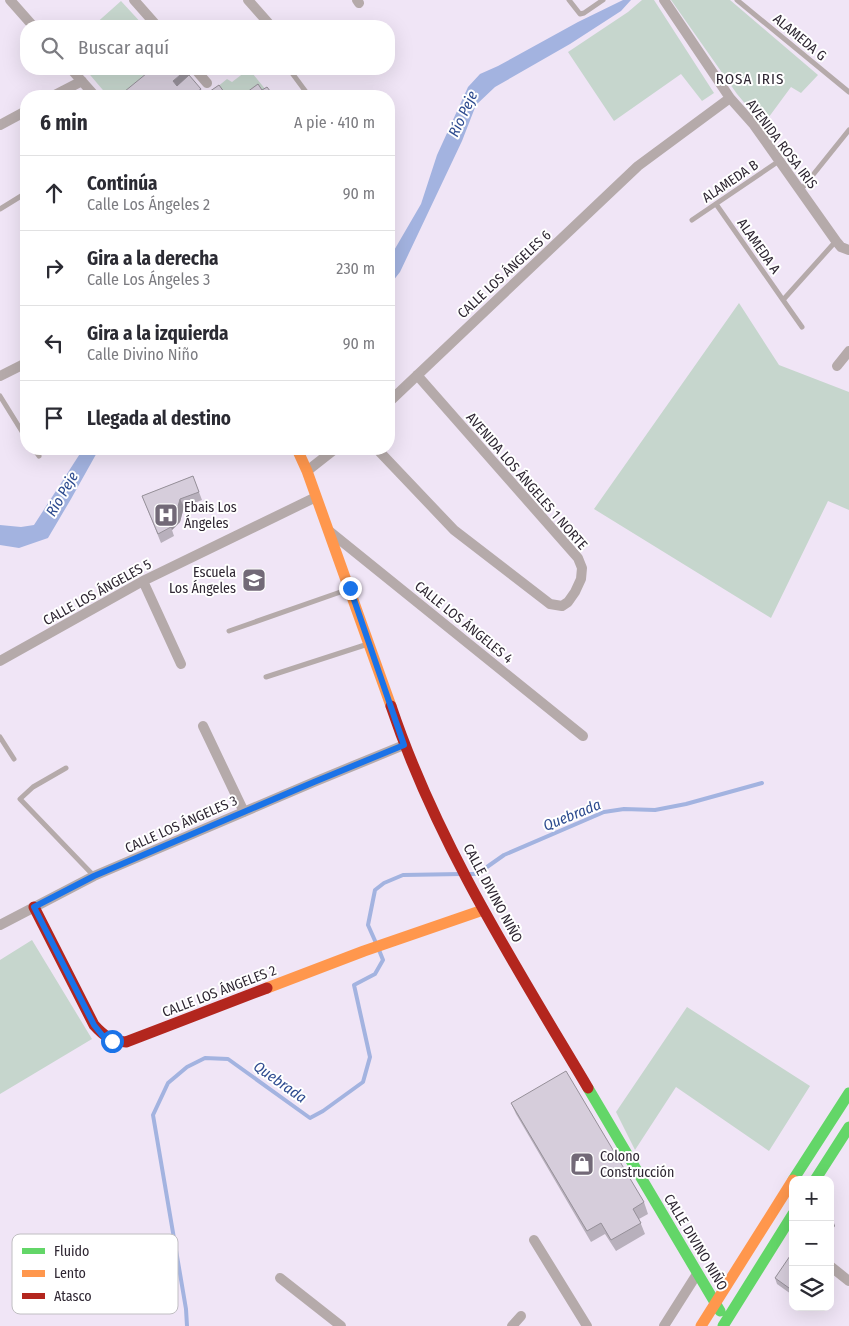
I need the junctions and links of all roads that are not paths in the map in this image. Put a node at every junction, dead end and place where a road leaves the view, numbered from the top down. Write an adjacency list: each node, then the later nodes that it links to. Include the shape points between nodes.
1 (10, 0): 8 (street)
2 (134, 0): 9 (street)
3 (248, 0): 10 (street)
4 (569, 0): 5 (lane, via 580,14)
5 (603, 0)
6 (664, 0): 20 (street, AVENIDA ROSA IRIS)
7 (737, 0): 19 (lane, ALAMEDA G)
8 (28, 20)
9 (152, 20)
10 (266, 20)
11 (76, 75): 14 (street)
12 (200, 75): 15 (street)
13 (293, 75): 18 (lane)
14 (82, 81): 16 (street); 17 (street)
15 (207, 83)
16 (65, 90)
17 (90, 90)
18 (305, 90)
19 (849, 92)
20 (730, 98): 24 (street, AVENIDA ROSA IRIS); 37 (street, CALLE LOS ÁNGELES 6, via 638,166)
21 (20, 114): 22 (street)
22 (0, 125)
23 (849, 130): 25 (lane)
24 (780, 160): 25 (street, AVENIDA ROSA IRIS); 27 (lane, ALAMEDA B)
25 (800, 191): 30 (street, AVENIDA ROSA IRIS)
26 (20, 197): 28 (lane)
27 (716, 204): 29 (lane, ALAMEDA B); 32 (lane, ALAMEDA A)
28 (0, 209)
29 (692, 220)
30 (836, 241): 31 (street, AVENIDA ROSA IRIS, via 840,247); 32 (lane)
31 (849, 250)
32 (783, 300): 33 (lane, ALAMEDA A)
33 (802, 327)
34 (849, 351): 36 (street)
35 (20, 366): 38 (street)
36 (837, 366)
37 (417, 375): 40 (street, CALLE LOS ÁNGELES 6); 44 (street, AVENIDA LOS ÁNGELES 1 NORTE, via 578,558 582,568 581,579 568,602 562,606 550,604 454,530)
38 (0, 376)
39 (0, 396): 41 (lane)
40 (395, 396)
41 (20, 428)
42 (300, 455): 45 (main road, CALLE DIVINO NIÑO)
43 (327, 455): 45 (street)
44 (383, 455)
45 (307, 471): 46 (main road, CALLE DIVINO NIÑO)
46 (316, 497): 47 (main road, CALLE DIVINO NIÑO); 48 (street, CALLE LOS ÁNGELES 5)
47 (328, 530): 49 (main road, CALLE DIVINO NIÑO); 56 (street, CALLE LOS ÁNGELES 4)
48 (143, 581): 52 (street, CALLE LOS ÁNGELES 5); 53 (street)
49 (350, 588): 50 (lane); 51 (main road, CALLE DIVINO NIÑO)
50 (229, 631)
51 (370, 644): 54 (lane); 58 (main road, CALLE DIVINO NIÑO)
52 (0, 661)
53 (181, 664)
54 (266, 677)
55 (203, 726): 61 (street)
56 (583, 736)
57 (0, 737): 59 (lane)
58 (404, 745): 61 (street, CALLE LOS ÁNGELES 3); 64 (main road, CALLE DIVINO NIÑO)
59 (14, 759)
60 (66, 768): 62 (lane, via 33,787 20,799)
61 (244, 812): 62 (street, CALLE LOS ÁNGELES 3)
62 (94, 876): 63 (street, CALLE LOS ÁNGELES 3)
63 (34, 907): 64 (main road, CALLE LOS ÁNGELES 2, via 94,1025 112,1041 126,1042 364,951); 65 (street, CALLE LOS ÁNGELES 3)
64 (483, 910): 75 (main road, CALLE DIVINO NIÑO)
65 (0, 925)
66 (849, 1093): 68 (main road)
67 (849, 1127): 69 (main road)
68 (796, 1176)
69 (818, 1176)
70 (789, 1186): 71 (main road)
71 (770, 1215): 72 (street); 78 (main road)
72 (789, 1230): 80 (main road)
73 (534, 1240): 83 (street)
74 (834, 1269): 77 (street)
75 (697, 1274): 78 (main road, CALLE DIVINO NIÑO); 84 (street)
76 (280, 1278): 81 (street)
77 (849, 1281)
78 (715, 1303): 80 (main road, CALLE DIVINO NIÑO); 85 (main road)
79 (521, 1316): 82 (street)
80 (724, 1324)
81 (341, 1326)
82 (512, 1326)
83 (587, 1326)
84 (664, 1326)
85 (701, 1326)

